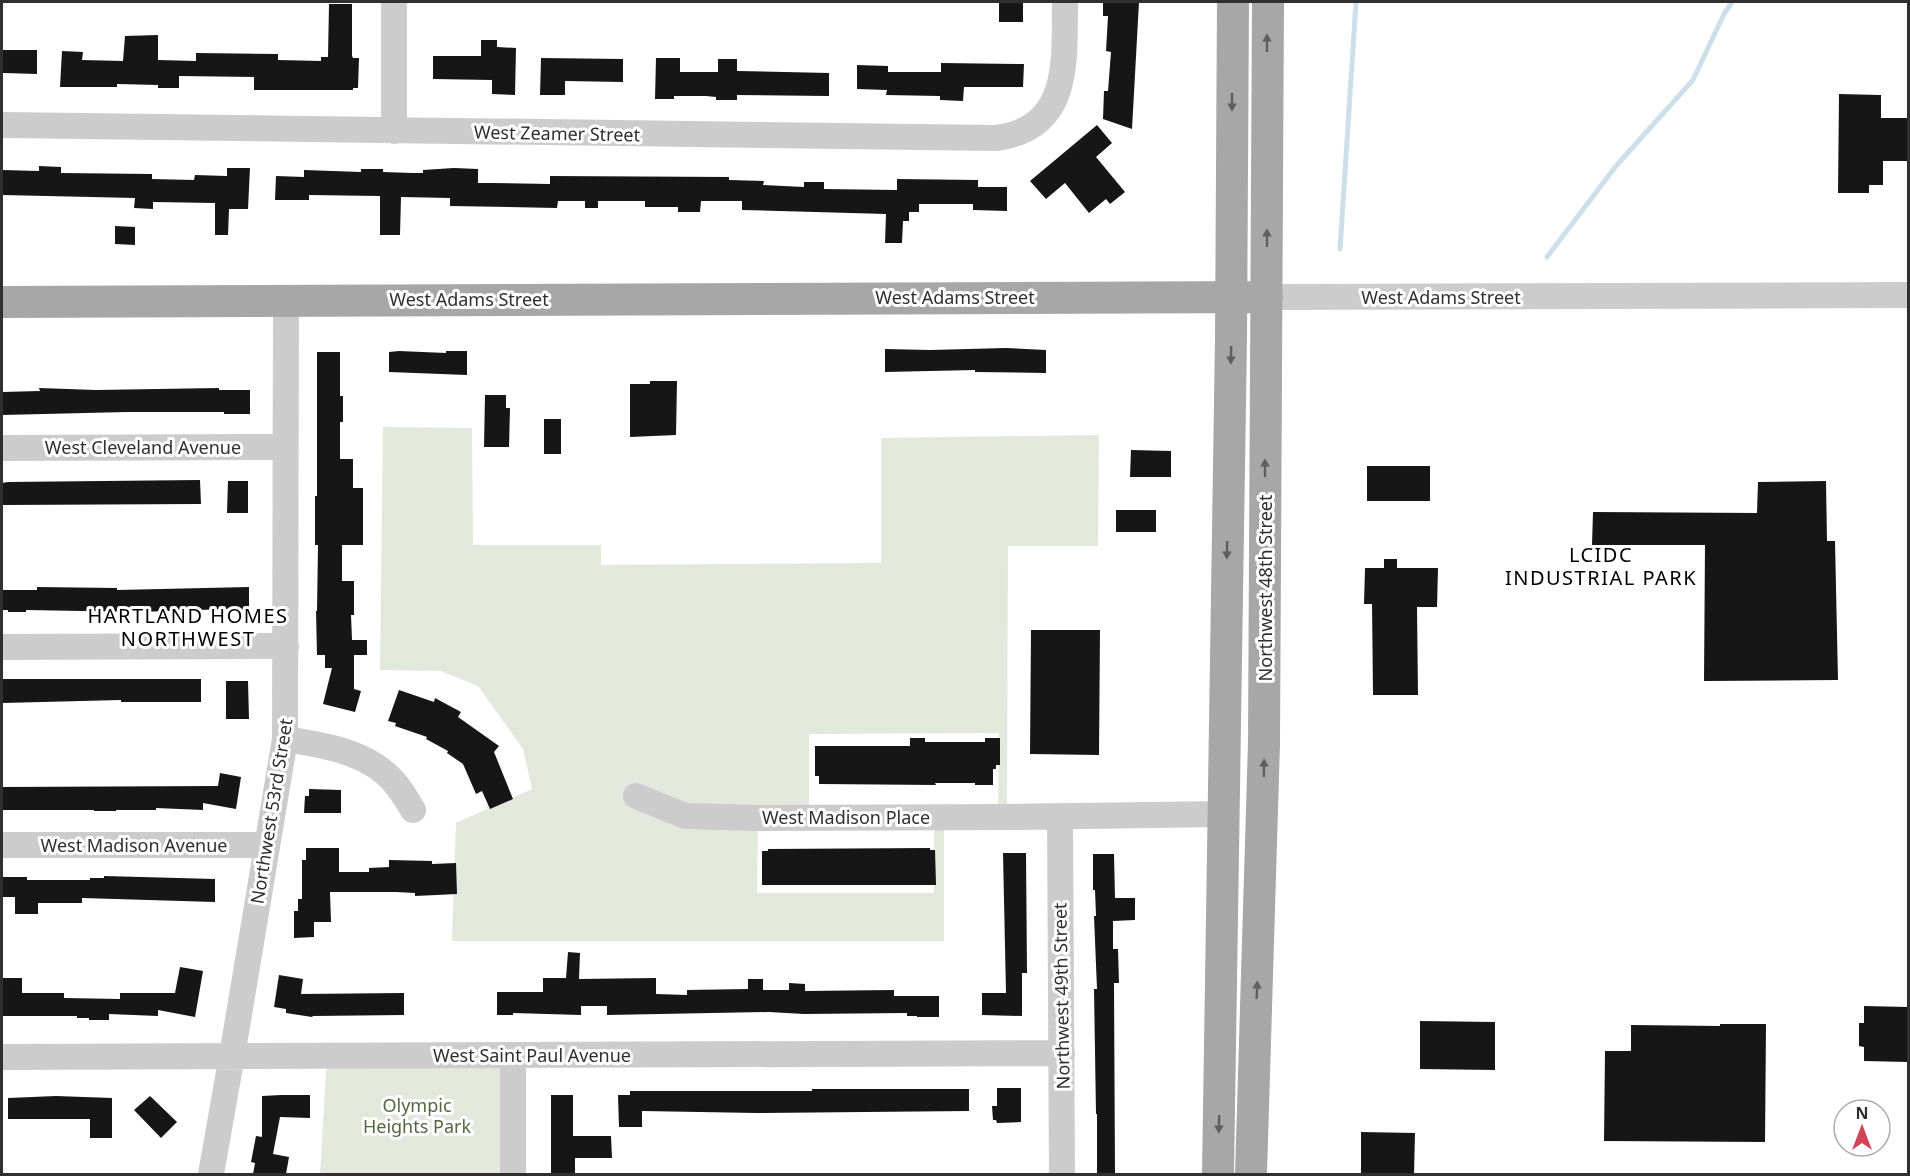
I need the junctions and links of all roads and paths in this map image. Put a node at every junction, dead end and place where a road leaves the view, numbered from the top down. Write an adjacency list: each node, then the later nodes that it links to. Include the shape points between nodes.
1 (394, 2): 6 (street)
2 (1065, 2): 6 (street, West Zeamer Street, via 1061,85 1047,112 1032,126 996,138)
3 (1233, 2): 8 (main road, Northwest 48th Street, one-way to 8)
4 (1268, 2): 9 (main road, Northwest 48th Street, one-way to 4)
5 (2, 125): 6 (street, West Zeamer Street)
6 (394, 131)
7 (1908, 295): 9 (street, West Adams Street)
8 (1231, 296): 9 (main road, West Adams Street); 10 (main road, West Adams Street); 19 (main road, Northwest 48th Street, one-way to 19)
9 (1267, 297): 27 (main road, Northwest 48th Street, one-way to 9, via 1263,826)
10 (286, 301): 11 (main road, West Adams Street); 12 (street, Northwest 53rd Street)
11 (2, 302)
12 (285, 447): 13 (street, West Cleveland Avenue); 14 (street, Northwest 53rd Street)
13 (2, 448)
14 (286, 646): 15 (street); 16 (street, Northwest 53rd Street)
15 (2, 647)
16 (285, 739): 18 (street, via 342,751 374,765 396,784); 22 (street, Northwest 53rd Street)
17 (636, 796): 20 (street, West Madison Place, via 685,816)
18 (413, 810)
19 (1224, 814): 20 (street); 27 (main road, via 1237,825 1236,1083); 31 (main road, Northwest 48th Street, one-way to 31)
20 (1060, 817): 23 (street, Northwest 49th Street)
21 (2, 845): 22 (street, West Madison Avenue)
22 (267, 845): 25 (street, Northwest 53rd Street)
23 (1062, 1053): 24 (street, West Saint Paul Avenue); 30 (street, Northwest 49th Street)
24 (513, 1055): 25 (street, West Saint Paul Avenue); 29 (street)
25 (232, 1056): 26 (street, West Saint Paul Avenue); 28 (street, Northwest 53rd Street)
26 (2, 1057)
27 (1252, 1128): 32 (main road, Northwest 48th Street)
28 (211, 1174)
29 (513, 1174)
30 (1062, 1174)
31 (1218, 1174)
32 (1251, 1174)

